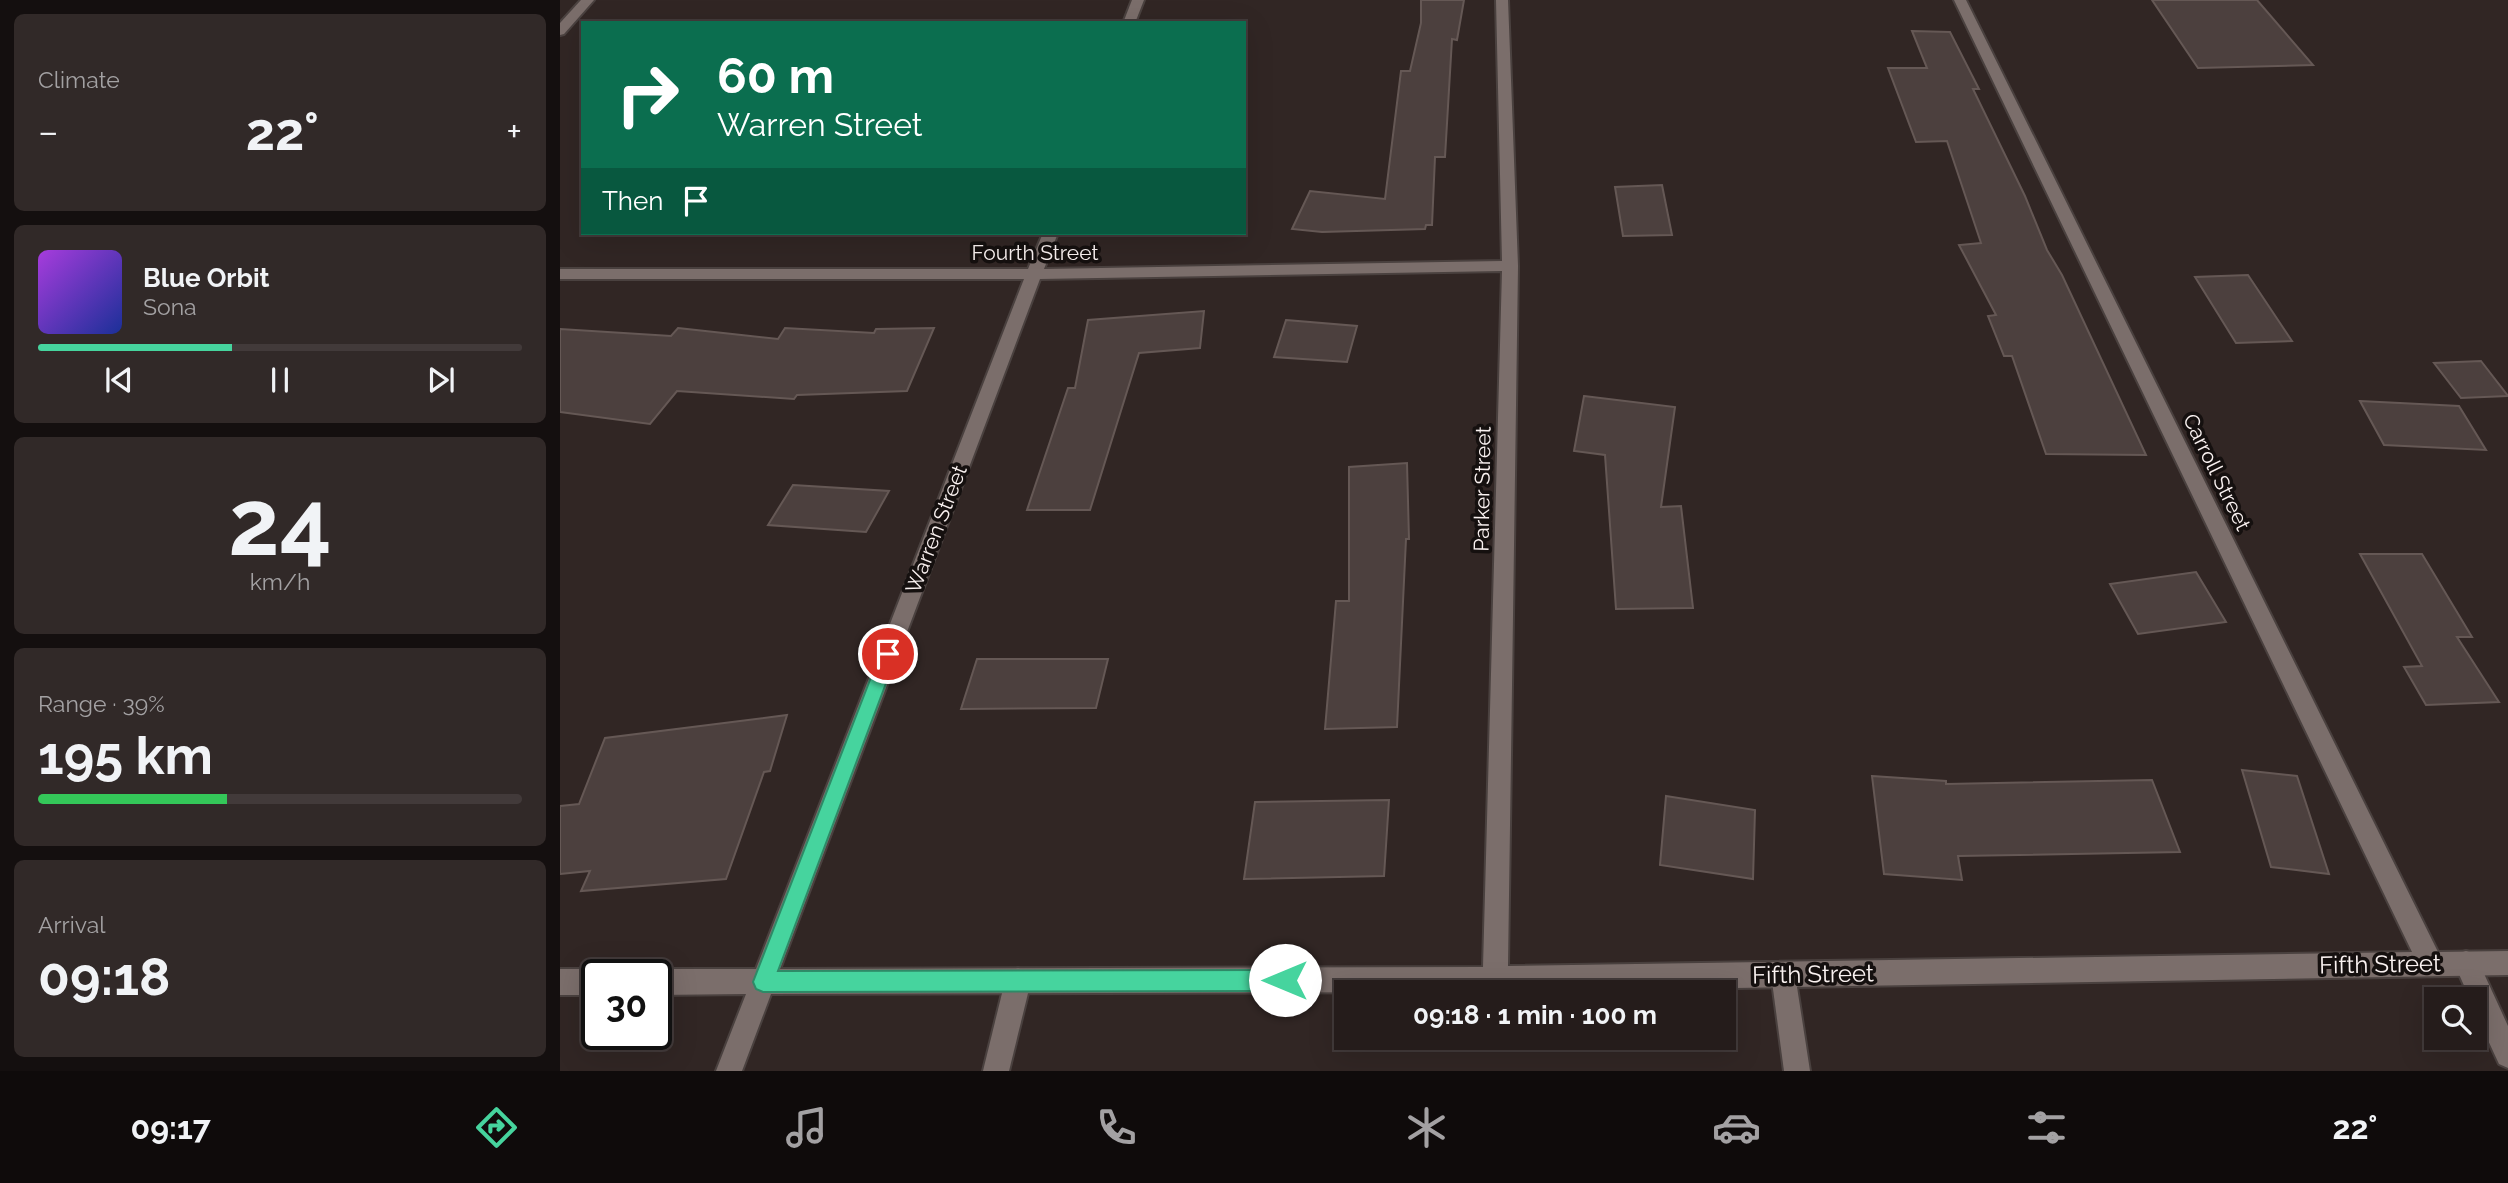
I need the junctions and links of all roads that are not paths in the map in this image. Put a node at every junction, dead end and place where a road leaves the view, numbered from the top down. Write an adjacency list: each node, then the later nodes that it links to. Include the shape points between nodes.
1 (588, 0): 6 (street)
2 (1138, 0): 5 (street)
3 (1502, 0): 8 (street, Parker Street)
4 (1960, 0): 13 (street, Carroll Street)
5 (1130, 21)
6 (560, 31)
7 (1049, 235): 10 (street, Warren Street)
8 (1510, 266): 10 (street, Fourth Street); 15 (street, Parker Street)
9 (560, 274): 10 (street, Fourth Street)
10 (1034, 274): 20 (street, Warren Street)
11 (2466, 963): 12 (street, Fifth Street); 13 (street, Fifth Street); 21 (street)
12 (2508, 963)
13 (2431, 964): 14 (street, Fifth Street)
14 (1783, 974): 15 (street, Fifth Street); 24 (street)
15 (1495, 979): 16 (street, Fifth Street)
16 (1018, 981): 20 (street, Fifth Street); 23 (street)
17 (560, 982): 18 (street)
18 (581, 982)
19 (672, 982): 20 (street, Fifth Street)
20 (763, 982): 22 (street, Warren Street)
21 (2508, 1055)
22 (729, 1071)
23 (996, 1071)
24 (1797, 1071)

